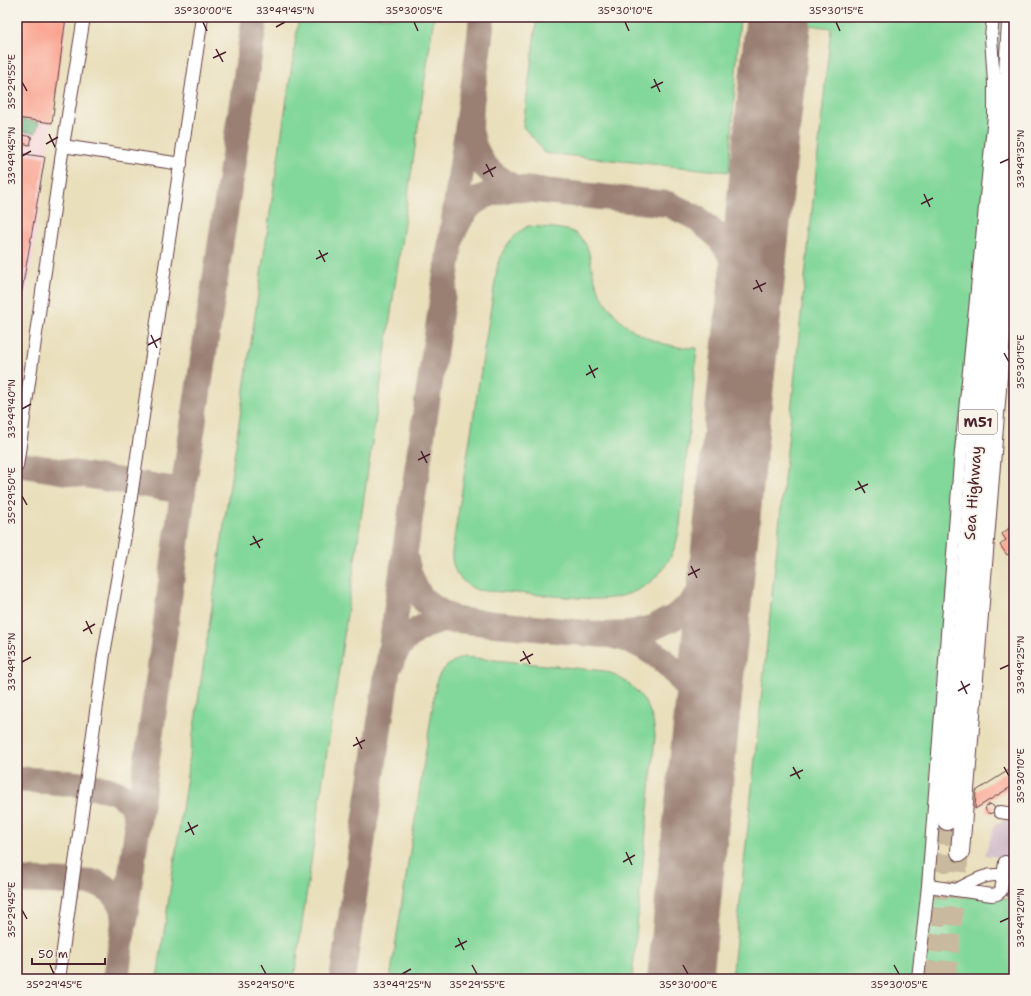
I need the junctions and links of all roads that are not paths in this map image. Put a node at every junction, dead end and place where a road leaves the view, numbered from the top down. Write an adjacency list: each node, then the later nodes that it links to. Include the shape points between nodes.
1 (84, 17): 5 (lane)
2 (202, 17): 6 (lane)
3 (992, 17): 15 (lane, via 994,116 960,462)
4 (1011, 22): 11 (highway, Sea Highway / M51)
5 (64, 146): 6 (lane); 8 (lane)
6 (181, 164): 17 (lane, via 126,531 104,654)
7 (1014, 177): 12 (highway, Sea Highway / M51)
8 (17, 466)
9 (1000, 812): 10 (lane)
10 (1014, 814)
11 (947, 821)
12 (960, 852)
13 (1005, 862): 14 (lane)
14 (1003, 876): 16 (lane, via 996,874 982,877); 16 (lane, via 1001,891 997,894)
15 (928, 886): 16 (lane); 18 (lane)
16 (956, 890)
17 (59, 979)
18 (918, 979)

